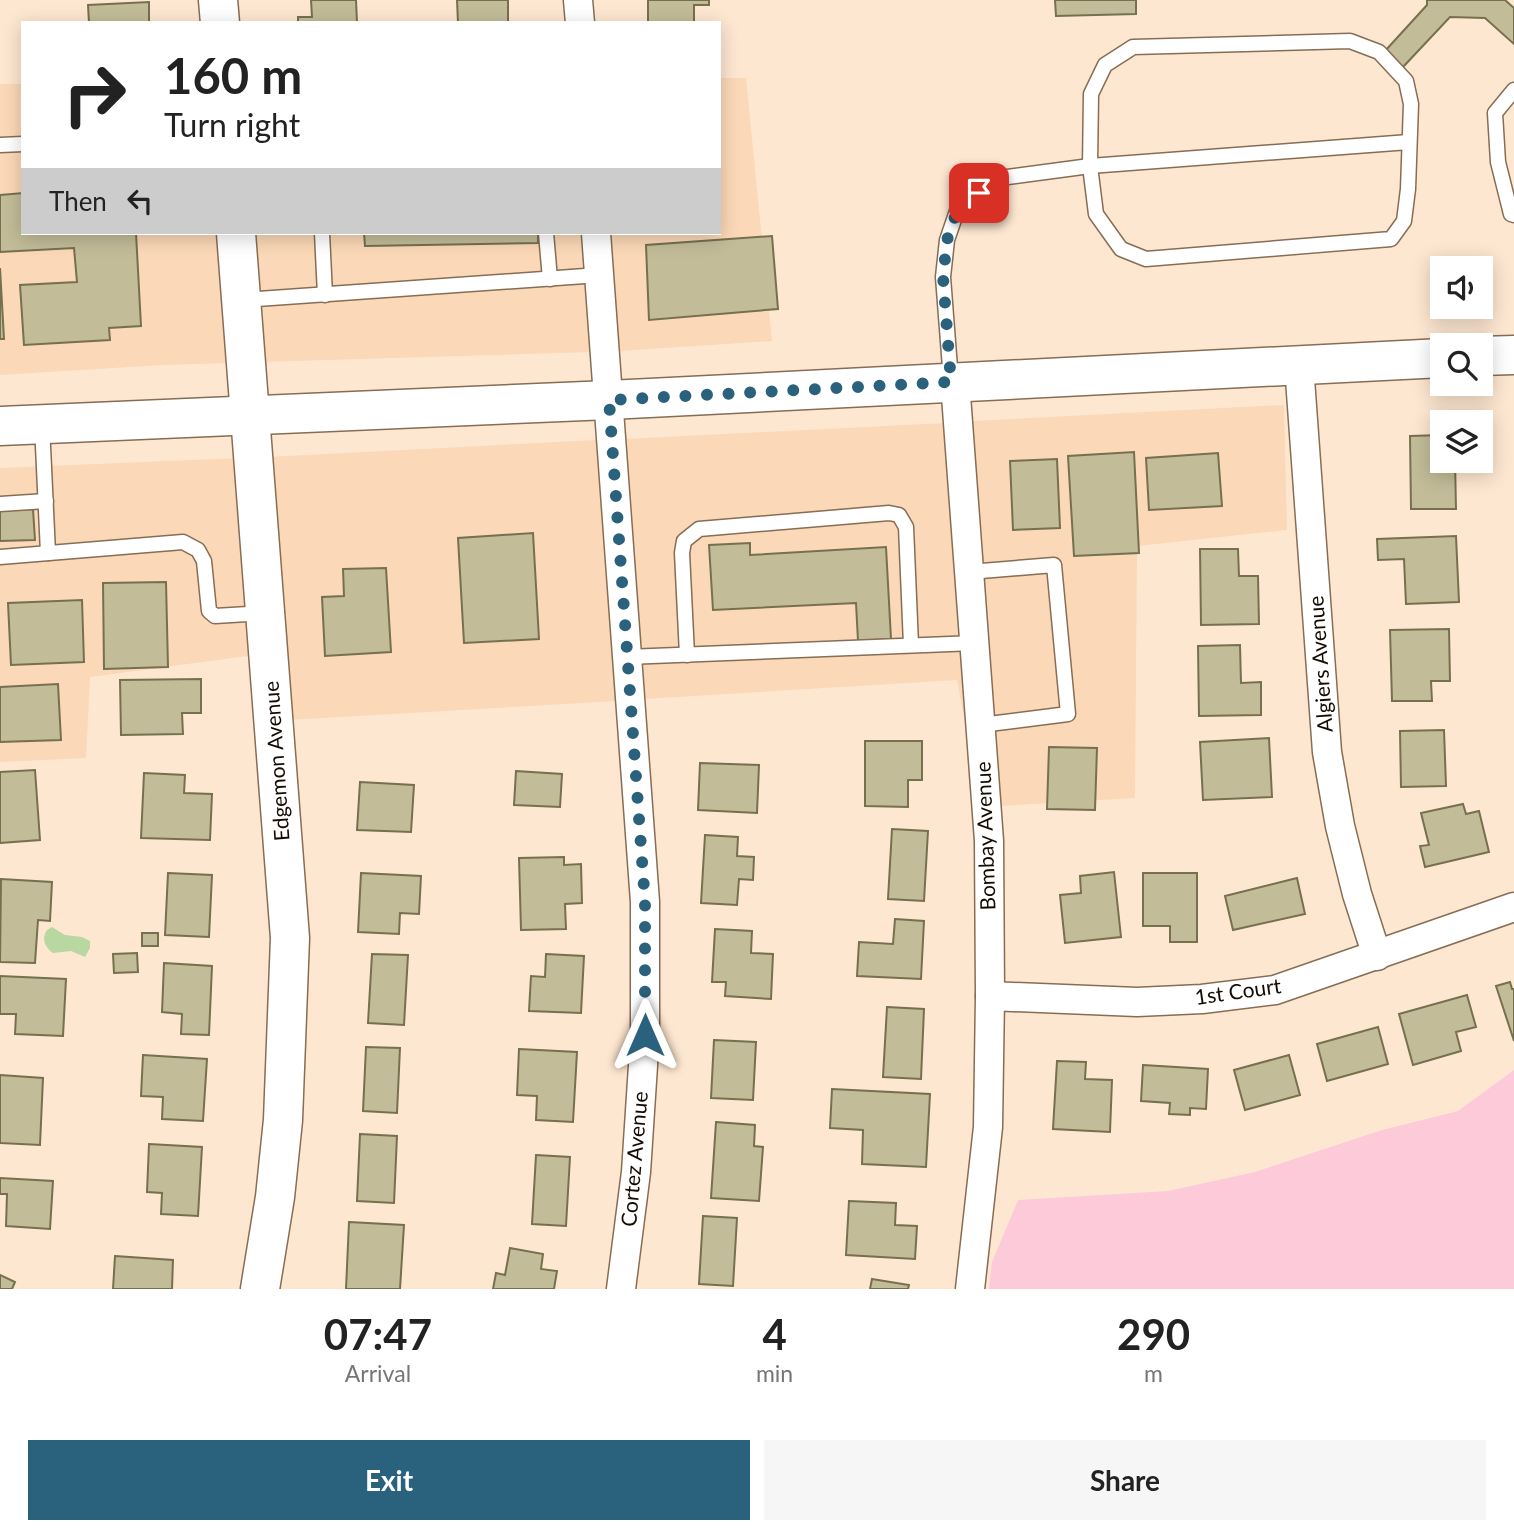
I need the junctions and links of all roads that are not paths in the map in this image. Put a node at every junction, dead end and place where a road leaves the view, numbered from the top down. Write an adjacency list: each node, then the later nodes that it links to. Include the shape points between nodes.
1 (218, 0): 3 (main road)
2 (578, 0): 4 (street)
3 (220, 21)
4 (580, 21)
5 (1514, 90): 10 (lane, via 1495,113 1498,162)
6 (1409, 142): 9 (lane); 9 (lane, via 1404,221 1391,239 1146,260 1121,249 1096,214); 9 (lane, via 1406,81 1379,52 1350,41 1133,47 1105,65 1091,94)
7 (21, 144): 8 (lane)
8 (0, 145)
9 (1090, 166): 23 (lane, via 1000,178 958,208 947,240 943,277)
10 (1514, 215)
11 (236, 235): 18 (main road, Edgemon Avenue)
12 (322, 235): 17 (lane)
13 (546, 235): 16 (lane)
14 (596, 235): 15 (street, Cortez Avenue)
15 (599, 275): 16 (lane); 24 (street, Cortez Avenue)
16 (550, 279): 17 (lane)
17 (325, 295): 18 (lane)
18 (241, 300): 25 (main road, Edgemon Avenue)
19 (1514, 355): 20 (main road)
20 (1493, 356)
21 (1430, 359): 22 (main road)
22 (1299, 365): 23 (main road); 40 (street, Algiers Avenue, via 1327,752 1340,826)
23 (953, 382): 24 (main road); 32 (street, Bombay Avenue)
24 (609, 400): 25 (main road); 37 (street, Cortez Avenue)
25 (250, 416): 26 (main road); 33 (main road, Edgemon Avenue)
26 (42, 425): 27 (main road); 28 (lane)
27 (0, 426)
28 (46, 501): 29 (lane); 30 (lane)
29 (0, 504)
30 (48, 553): 31 (lane); 33 (lane, via 183,542 198,550 204,561 209,611 215,616)
31 (0, 557)
32 (969, 572): 34 (street, Bombay Avenue); 38 (lane, via 1055,565 1068,714)
33 (266, 613): 42 (main road, Edgemon Avenue, via 290,937 283,1120)
34 (975, 643): 35 (lane); 38 (street, Bombay Avenue)
35 (911, 645): 36 (lane); 36 (lane, via 906,527 899,516 889,513 699,529 684,541 681,553)
36 (687, 655): 37 (lane)
37 (628, 657): 43 (street, Cortez Avenue, via 645,902 645,1035 636,1172)
38 (981, 725): 41 (street, Bombay Avenue, via 989,841)
39 (1514, 907): 40 (street, 1st Court)
40 (1377, 956): 41 (street, 1st Court, via 1275,990 1202,999 1137,1002)
41 (990, 996): 44 (street, Bombay Avenue, via 988,1127)
42 (260, 1289)
43 (621, 1289)
44 (970, 1289)

